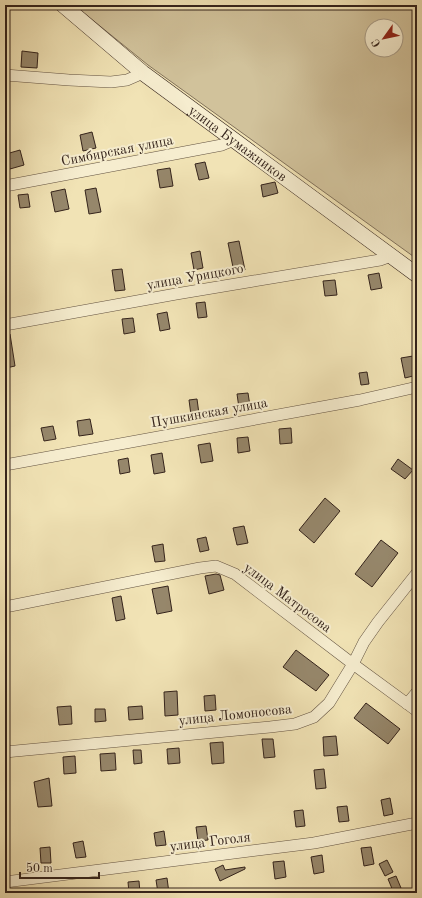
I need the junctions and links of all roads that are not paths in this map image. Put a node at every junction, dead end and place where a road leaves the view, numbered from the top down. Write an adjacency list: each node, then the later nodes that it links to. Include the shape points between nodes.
1 (63, 5): 2 (street, улица Бумажников)
2 (144, 73): 3 (street, via 127,80 111,82); 4 (street, улица Бумажников)
3 (5, 75)
4 (234, 140): 5 (street, Симбирская улица, via 222,145); 6 (street, улица Бумажников)
5 (5, 186)
6 (391, 256): 7 (street, улица Бумажников); 8 (street, улица Урицкого, via 380,260)
7 (417, 275)
8 (5, 325)
9 (417, 387): 10 (street, Пушкинская улица)
10 (5, 465)
11 (417, 573): 13 (street, улица Ломоносова, via 378,622)
12 (5, 608): 13 (street, улица Матросова, via 216,566 235,574)
13 (353, 664): 15 (street, улица Матросова); 17 (street, улица Ломоносова, via 330,703 314,717 296,724)
14 (417, 692): 15 (street)
15 (407, 704): 16 (street, улица Матросова)
16 (417, 711)
17 (5, 752)
18 (417, 823): 19 (street, улица Гоголя, via 314,843)
19 (5, 882)

